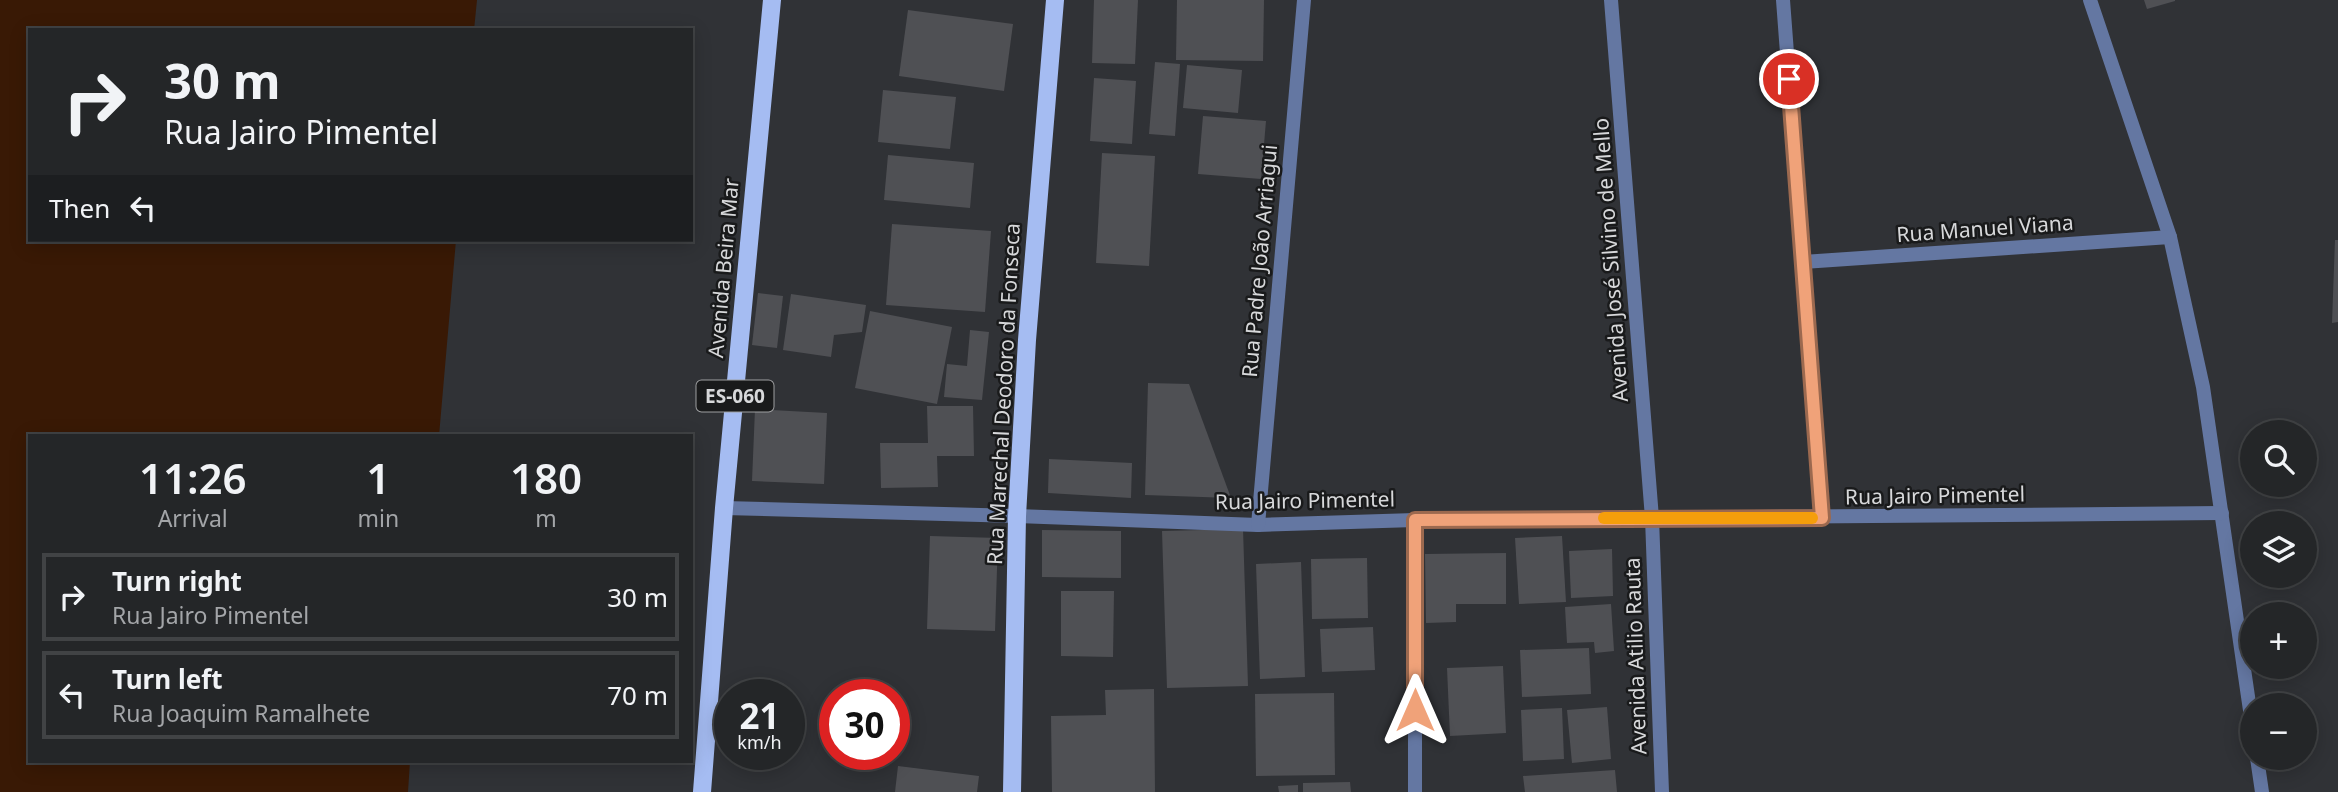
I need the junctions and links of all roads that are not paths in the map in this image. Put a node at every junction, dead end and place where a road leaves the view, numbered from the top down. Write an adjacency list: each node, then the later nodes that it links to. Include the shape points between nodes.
1 (772, 0): 9 (main road, Avenida Beira Mar / ES-060)
2 (1055, 0): 11 (main road, Rua Marechal Deodoro da Fonseca)
3 (1304, 0): 15 (street, Rua Padre João Arriagui)
4 (1611, 0): 12 (street, Avenida José Silvino de Mello)
5 (1783, 0): 8 (street)
6 (2090, 0): 7 (street)
7 (2170, 237): 8 (street, Rua Manuel Viana); 10 (street, via 2203,387)
8 (1803, 262): 13 (street)
9 (724, 508): 11 (street, Rua Jairo Pimentel); 18 (main road, Avenida Beira Mar / ES-060)
10 (2222, 513): 13 (street, Rua Jairo Pimentel); 16 (street)
11 (1017, 516): 15 (street, Rua Jairo Pimentel); 19 (main road, Rua Marechal Deodoro da Fonseca)
12 (1652, 518): 13 (street, Rua Jairo Pimentel); 14 (street, Rua Jairo Pimentel); 21 (street, Avenida Atilio Rauta)
13 (1822, 518)
14 (1415, 520): 15 (street, Rua Jairo Pimentel); 20 (street)
15 (1258, 525)
16 (2248, 693)
17 (2259, 770): 22 (street)
18 (702, 792)
19 (1012, 792)
20 (1415, 792)
21 (1662, 792)
22 (2262, 792)

